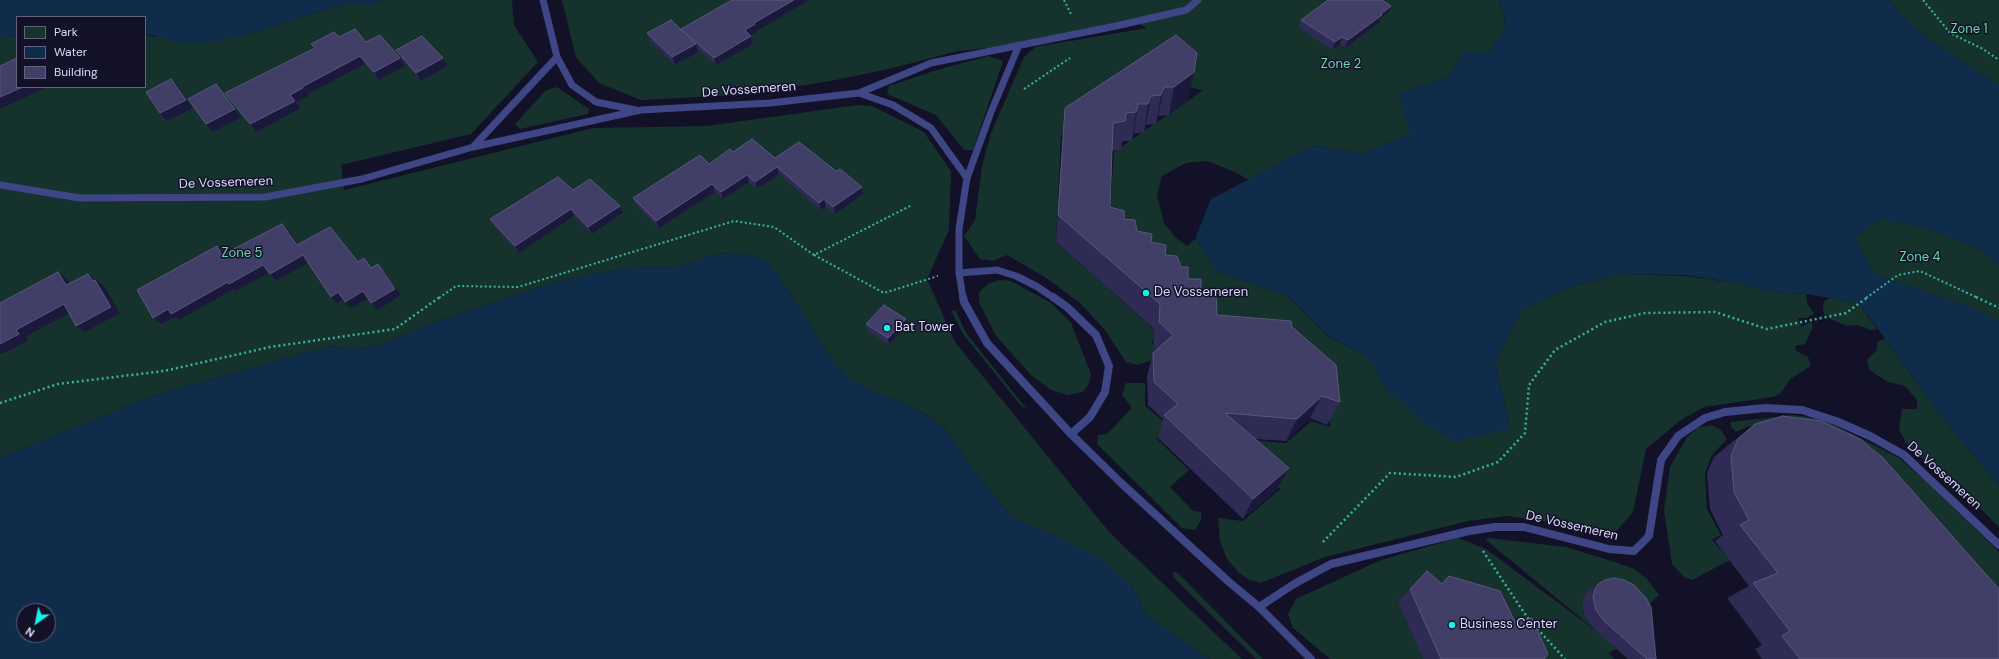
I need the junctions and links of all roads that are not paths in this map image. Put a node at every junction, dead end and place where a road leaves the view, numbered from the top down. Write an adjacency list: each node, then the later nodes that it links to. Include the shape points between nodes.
1 (543, 0): 4 (lane, De Vossemeren)
2 (1198, 0): 3 (lane, De Vossemeren, via 1186,10)
3 (1019, 45): 5 (lane, De Vossemeren, via 931,63); 8 (lane, via 990,112)
4 (557, 57): 6 (lane, De Vossemeren, via 572,85 596,102); 7 (lane)
5 (859, 93): 6 (lane, De Vossemeren, via 770,103); 8 (lane, De Vossemeren, via 893,105 931,128)
6 (641, 110): 7 (lane, De Vossemeren)
7 (473, 147): 9 (lane, De Vossemeren, via 362,179 266,197 80,198)
8 (967, 178): 10 (lane, via 959,229)
9 (0, 185)
10 (958, 273): 11 (lane, via 964,302 987,343); 11 (lane, via 997,270 1016,276 1067,307 1096,335 1108,366 1105,392 1090,417)
11 (1071, 434): 13 (lane, via 1120,482)
12 (1999, 545): 13 (lane, De Vossemeren, via 1904,455 1836,420 1802,410 1765,408 1725,412 1706,418 1678,436 1661,460 1648,536 1634,552 1609,549 1524,527 1495,527 1331,564)
13 (1259, 607): 14 (lane)
14 (1311, 659)

